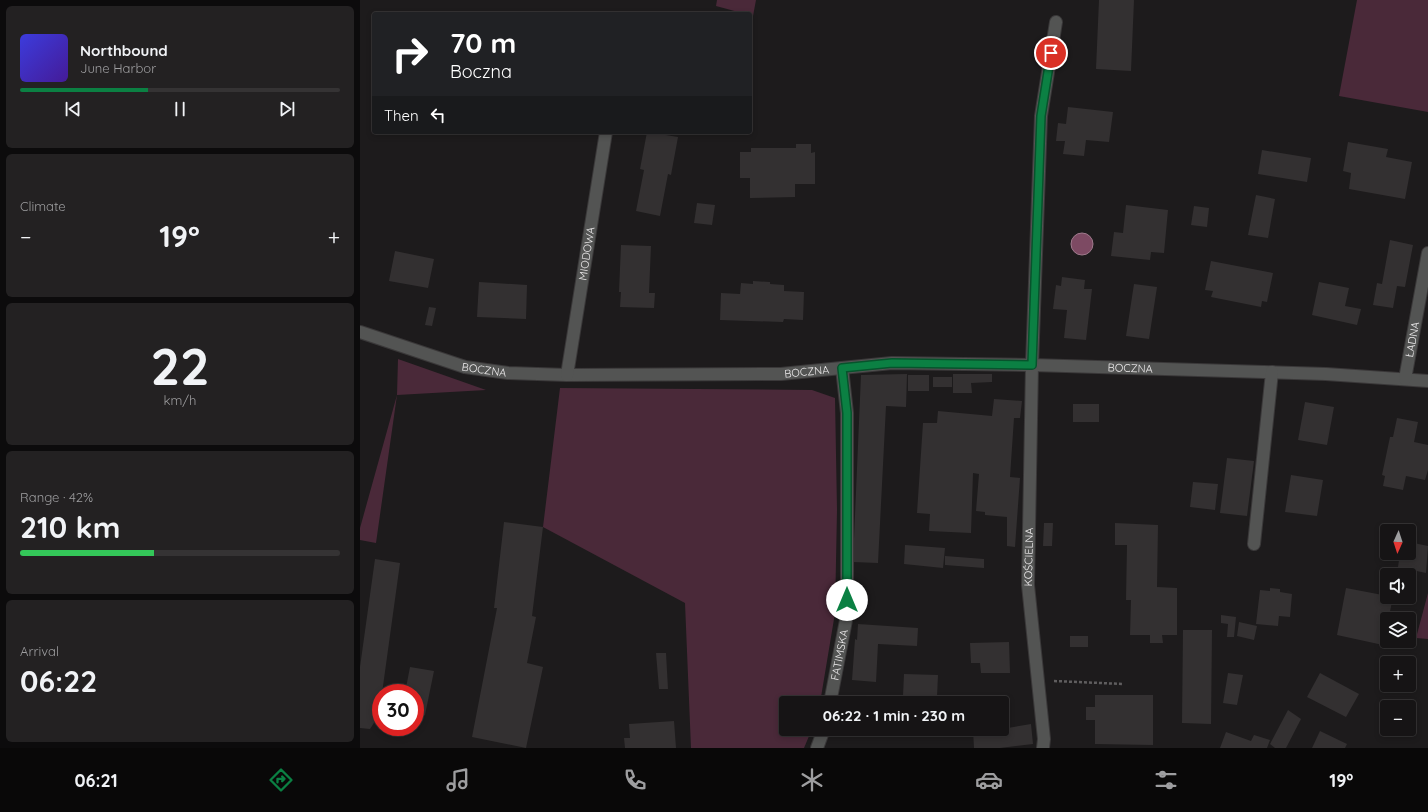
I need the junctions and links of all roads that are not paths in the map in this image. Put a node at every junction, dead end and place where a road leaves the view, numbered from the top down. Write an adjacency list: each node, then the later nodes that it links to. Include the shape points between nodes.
1 (1056, 22): 5 (street, KOŚCIELNA, via 1041,116)
2 (606, 134): 8 (street, MIODOWA)
3 (1428, 253): 9 (street, ŁADNA)
4 (360, 332): 8 (street, BOCZNA, via 464,367 508,373)
5 (1032, 365): 6 (street, BOCZNA, via 892,363); 7 (street, BOCZNA); 15 (street, KOŚCIELNA, via 1028,586 1039,682)
6 (842, 368): 8 (street, BOCZNA, via 781,374); 12 (street, FATIMSKA, via 847,413 847,615)
7 (1272, 372): 9 (street, BOCZNA); 11 (street)
8 (567, 375)
9 (1405, 379): 10 (street, BOCZNA)
10 (1428, 381)
11 (1254, 544)
12 (831, 696)
13 (821, 736): 14 (street)
14 (817, 748)
15 (1043, 748)

